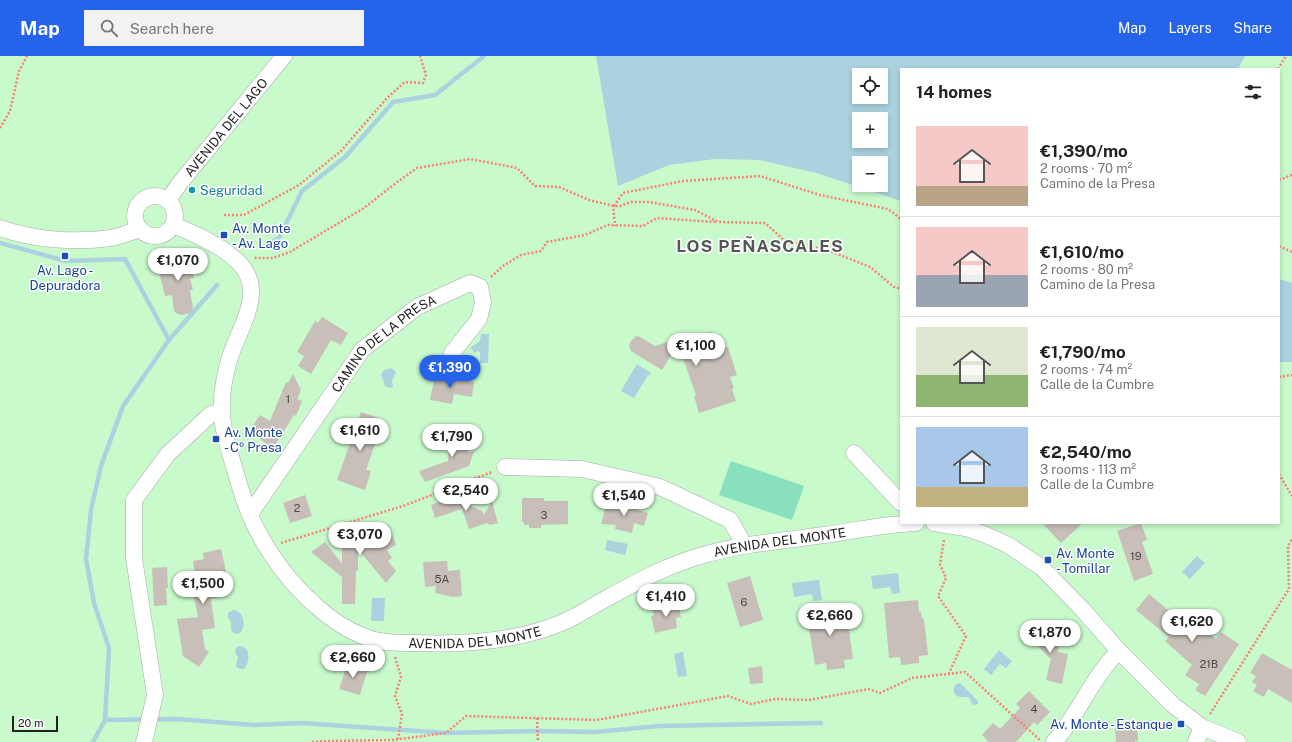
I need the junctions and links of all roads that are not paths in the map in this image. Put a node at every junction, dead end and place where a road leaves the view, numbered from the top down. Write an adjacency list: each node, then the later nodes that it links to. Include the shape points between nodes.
1 (284, 56): 2 (street, AVENIDA DEL LAGO)
2 (168, 200): 3 (street, via 174,207); 5 (street, via 161,196 152,196 139,205 136,221)
3 (173, 225): 5 (street, via 162,235 154,236); 7 (street, AVENIDA DEL MONTE, via 195,233 228,254 241,265 248,277 250,303 228,361)
4 (0, 228): 5 (street, via 36,238 65,240 112,238)
5 (140, 229)
6 (452, 352): 11 (street, CAMINO DE LA PRESA, via 479,319 483,302 480,287 470,283 417,307 362,350)
7 (221, 412): 11 (street, AVENIDA DEL MONTE, via 237,479); 17 (street, via 211,414 168,454 134,500 134,558 155,695)
8 (854, 453): 10 (street)
9 (506, 467): 14 (street, via 582,469 660,487 730,520 741,539)
10 (900, 502)
11 (250, 514): 14 (street, AVENIDA DEL MONTE, via 280,568 317,607 366,638 393,643 442,644 486,641 526,634 567,620 664,568)
12 (903, 524): 14 (street, AVENIDA DEL MONTE)
13 (940, 528): 15 (street, via 948,524 973,530 1022,554 1041,567)
14 (742, 546)
15 (1119, 650): 16 (street, via 1173,705); 18 (street, via 1110,659)
16 (1202, 727): 19 (street); 20 (street)
17 (144, 742)
18 (1054, 742)
19 (1196, 742)
20 (1238, 742)

